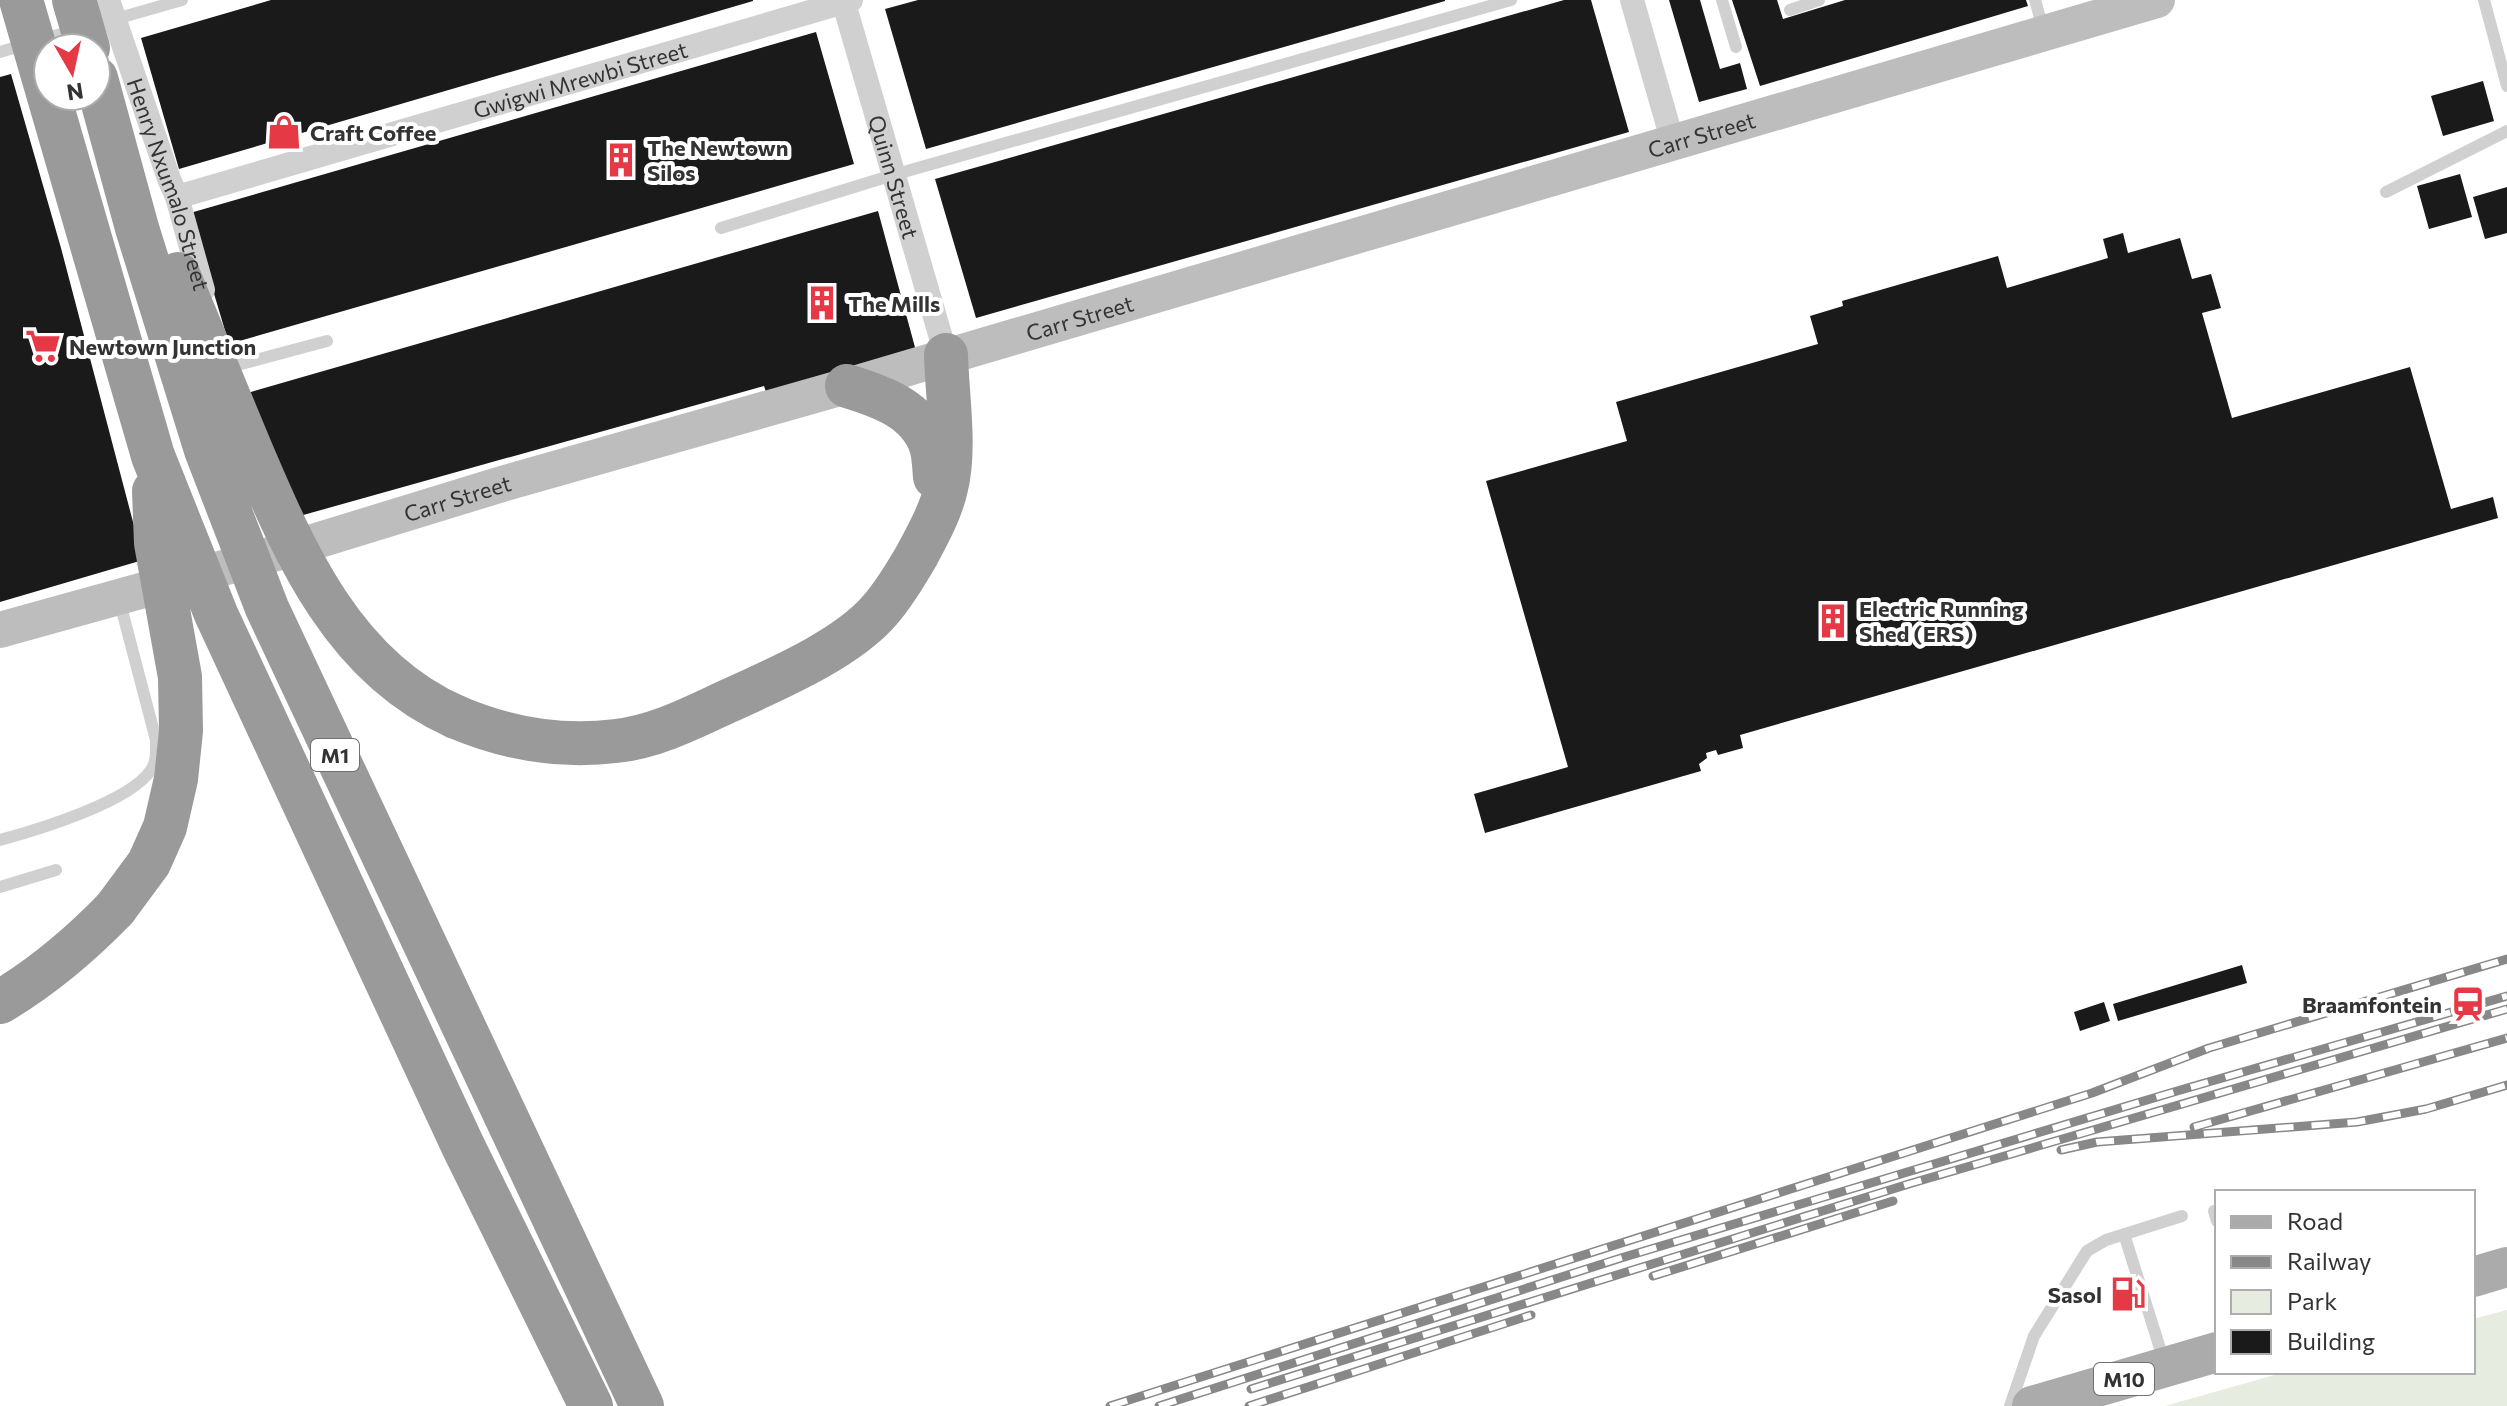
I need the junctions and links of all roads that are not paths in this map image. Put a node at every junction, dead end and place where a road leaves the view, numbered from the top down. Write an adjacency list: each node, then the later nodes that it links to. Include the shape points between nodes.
1 (21, 0): 29 (highway, M1, bridge)
2 (74, 0): 13 (highway, bridge)
3 (182, 0): 13 (lane)
4 (1511, 0): 21 (lane)
5 (1632, 0): 20 (street)
6 (1722, 0): 14 (lane)
7 (1819, 0): 11 (lane)
8 (2484, 0): 16 (lane)
9 (846, 1): 21 (street, Quinn Street); 23 (street, Gwigwi Mrewbi Street)
10 (2139, 2): 12 (street, Carr Street)
11 (1790, 10)
12 (2040, 16): 20 (street, Carr Street)
13 (103, 22): 15 (lane); 23 (street, Henry Nxumalo Street)
14 (1736, 47)
15 (0, 52)
16 (2507, 86)
17 (112, 110): 30 (highway, bridge, via 269,493 311,579 372,660 432,707 512,737 580,744 619,741 688,720 781,677 858,629 878,612 912,564)
18 (105, 112): 45 (highway, M1, bridge, via 206,450 267,608)
19 (2507, 131): 22 (lane)
20 (1673, 143): 26 (street, Carr Street)
21 (893, 175): 24 (lane); 26 (street, Quinn Street)
22 (2386, 192)
23 (177, 197): 27 (street, Henry Nxumalo Street)
24 (721, 228)
25 (327, 341): 27 (lane)
26 (946, 355): 28 (street, Carr Street); 30 (highway, via 949,464)
27 (224, 368): 31 (street, Henry Nxumalo Street)
28 (847, 386): 30 (highway, via 885,397 925,432); 31 (street, Carr Street)
29 (153, 456): 37 (highway, bridge, via 156,543 180,677 181,731 165,827 149,863 115,909 76,949); 44 (highway, M1, bridge, via 216,614 463,1146)
30 (939, 507)
31 (277, 553): 32 (street, Carr Street)
32 (119, 596): 33 (street, Carr Street); 34 (lane, via 156,740 156,760 135,785 91,810)
33 (0, 630)
34 (0, 840)
35 (56, 870): 36 (lane)
36 (0, 887)
37 (0, 1002)
38 (2182, 1216): 39 (lane)
39 (2124, 1234): 43 (lane); 46 (lane, via 2087,1251 2075,1269 2034,1336)
40 (2507, 1267): 41 (main road)
41 (2475, 1276)
42 (2215, 1353): 43 (main road, M10)
43 (2166, 1368): 47 (main road, M10)
44 (591, 1406)
45 (642, 1406)
46 (2010, 1406)
47 (2032, 1406)

